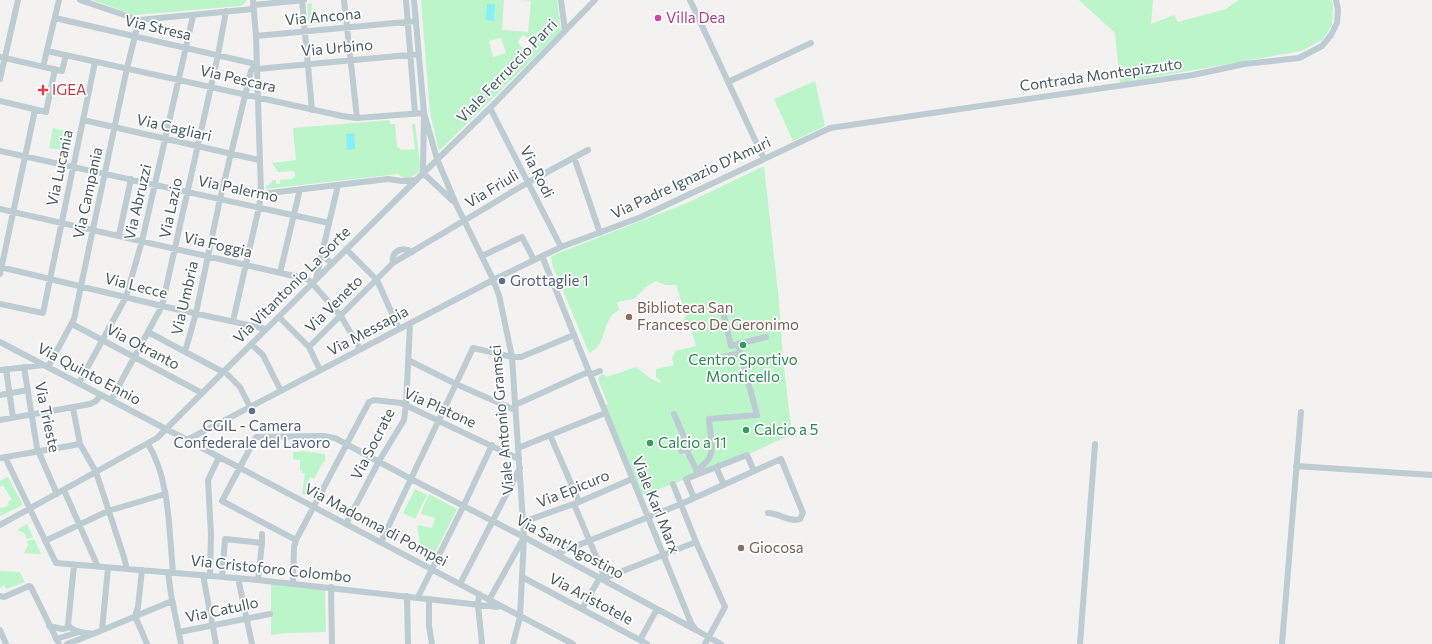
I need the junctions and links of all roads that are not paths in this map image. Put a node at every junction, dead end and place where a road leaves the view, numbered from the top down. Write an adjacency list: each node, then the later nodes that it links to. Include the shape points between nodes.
1 (18, 0): 31 (street)
2 (59, 0): 15 (street)
3 (80, 0): 16 (street)
4 (303, 0): 12 (street); 21 (street)
5 (344, 0): 19 (street)
6 (406, 0): 18 (street)
7 (414, 0): 17 (street, Viale Antonio Gramsci)
8 (561, 0): 20 (street)
9 (595, 0): 20 (street, Viale Ferruccio Parri)
10 (690, 0): 41 (street)
11 (1336, 0): 54 (street, Contrada Montepizzuto, via 1337,23 1331,35 1322,46 1299,58 1244,64 1193,75)
12 (253, 5): 13 (street); 23 (street)
13 (226, 11): 14 (street); 29 (street, Via Lazio)
14 (193, 16): 16 (street); 25 (street, Via Abruzzi)
15 (55, 18): 22 (street, Via Stresa); 26 (street)
16 (139, 20): 22 (street, Via Campania)
17 (416, 21): 18 (street, Via Ancona); 27 (street, Viale Antonio Gramsci)
18 (408, 22): 19 (street, Via Ancona); 30 (street)
19 (347, 28): 21 (street, Via Ancona); 32 (street)
20 (565, 30): 46 (street, Viale Ferruccio Parri)
21 (305, 32): 23 (street, Via Ancona); 34 (street)
22 (135, 36): 25 (street, Via Stresa); 37 (street, Via Campania)
23 (256, 36): 36 (street)
24 (811, 43): 41 (street)
25 (186, 48): 29 (street, Via Stresa); 40 (street, Via Abruzzi)
26 (47, 51): 28 (street, Via Pescara); 35 (street)
27 (419, 54): 30 (street, Via Urbino); 49 (street, Viale Antonio Gramsci)
28 (66, 55): 33 (street, Via Pescara); 38 (street, via 62,71)
29 (218, 55): 36 (street, Via Stresa); 42 (street, Via Lazio)
30 (410, 55): 32 (street, Via Urbino); 50 (street)
31 (2, 58): 35 (street); 39 (street)
32 (350, 60): 34 (street, Via Urbino); 51 (street)
33 (96, 62): 37 (street, Via Pescara); 52 (street, Via Lucania)
34 (309, 64): 36 (street, Via Urbino); 48 (street)
35 (43, 67): 38 (street)
36 (256, 67): 43 (street, Via Umbria, via 252,71); 44 (street)
37 (127, 68): 40 (street, Via Pescara); 53 (street, Via Campania)
38 (55, 69): 47 (street, via 46,112)
39 (0, 79)
40 (179, 80): 42 (street, Via Pescara); 55 (street, Via Abruzzi)
41 (728, 82): 63 (street)
42 (211, 87): 43 (street, Via Pescara); 56 (street, Via Lazio)
43 (246, 94): 44 (street, Via Pescara); 59 (street, Via Umbria)
44 (258, 97): 48 (street, Via Pescara); 64 (street)
45 (0, 101): 47 (street)
46 (490, 108): 62 (street, Viale Ferruccio Parri); 71 (street, Via Rodi)
47 (35, 110): 60 (street)
48 (312, 110): 51 (street, Via Pescara)
49 (424, 113): 50 (street, Via Pescara); 62 (street, Viale Antonio Gramsci); 66 (street, Viale Antonio Gramsci)
50 (415, 114): 51 (street, Via Pescara)
51 (357, 118)
52 (83, 120): 53 (street, Via Cagliari); 65 (street, Via Lucania)
53 (115, 128): 55 (street, Via Cagliari); 67 (street, Via Campania)
54 (830, 128): 63 (street, Via Padre Ignazio D'Amuri)
55 (166, 139): 56 (street, Via Cagliari); 72 (street, Via Abruzzi)
56 (198, 146): 59 (street, Via Cagliari); 76 (street, Via Lazio)
57 (588, 150): 61 (street, Via Friuli)
58 (0, 151): 60 (street, Via Palermo)
59 (231, 154): 64 (street, Via Cagliari); 78 (street, Via Umbria)
60 (25, 156): 65 (street, Via Palermo); 82 (street)
61 (574, 157): 71 (street, Via Friuli); 88 (street)
62 (438, 159): 66 (street, Via Vitantonio La Sorte); 79 (street, Viale Antonio Gramsci)
63 (764, 159): 88 (street, Via Padre Ignazio D'Amuri, via 647,214)
64 (259, 160): 77 (street)
65 (73, 167): 67 (street, Via Palermo); 85 (street, Via Lucania)
66 (423, 173): 70 (street, Via Vitantonio La Sorte); 79 (street, Viale Antonio Gramsci)
67 (106, 174): 68 (street, Via Palermo); 87 (street, Via Campania)
68 (131, 179): 72 (street, Via Palermo); 89 (street)
69 (396, 180): 70 (street); 73 (street); 75 (street)
70 (416, 180): 75 (street, Via Vitantonio La Sorte)
71 (527, 183): 84 (street, Via Friuli); 92 (street, Via Rodi)
72 (155, 185): 76 (street, Via Palermo); 90 (street, Via Abruzzi)
73 (338, 185): 74 (street); 86 (street)
74 (300, 189): 77 (street); 83 (street)
75 (406, 190): 93 (street, Via Vitantonio La Sorte)
76 (187, 192): 78 (street, Via Palermo); 91 (street, Via Lazio)
77 (261, 194): 80 (street)
78 (220, 199): 80 (street, Via Palermo); 95 (street, Via Umbria)
79 (456, 204): 84 (street, Viale Antonio Gramsci)
80 (259, 207): 83 (street, Via Palermo); 100 (street)
81 (0, 209): 82 (street, Via Foggia)
82 (14, 212): 85 (street, Via Foggia); 101 (street)
83 (294, 215): 86 (street, Via Palermo); 102 (street)
84 (464, 221): 96 (street, Viale Antonio Gramsci); 104 (street, Via Friuli, via 394,263)
85 (62, 222): 87 (street, Via Foggia); 103 (street, Via Lucania)
86 (329, 223): 94 (street)
87 (93, 229): 89 (street, Via Foggia); 107 (street, Via Campania)
88 (600, 233): 92 (street, Via Padre Ignazio D'Amuri)
89 (119, 235): 90 (street, Via Foggia)
90 (142, 241): 91 (street, Via Foggia); 108 (street, Via Abruzzi)
91 (175, 248): 95 (street, Via Foggia); 110 (street, Via Lazio)
92 (561, 248): 97 (street, Via Messapia)
93 (346, 249): 99 (street, Via Vitantonio La Sorte); 104 (street)
94 (322, 254): 99 (street); 106 (street)
95 (208, 256): 100 (street, Via Foggia); 112 (street, Via Umbria)
96 (482, 256): 98 (street, via 522,236); 105 (street, Viale Antonio Gramsci)
97 (542, 256): 98 (street, Via Messapia); 121 (street, Viale Karl Marx)
98 (534, 260): 105 (street, Via Messapia)
99 (332, 264): 106 (street, Via Vitantonio La Sorte)
100 (246, 265): 102 (street, Via Foggia); 115 (street)
101 (0, 270): 103 (street, Via Lecce)
102 (280, 273): 106 (street, Via Foggia)
103 (50, 279): 107 (street, Via Lecce); 109 (street, Via Lucania, via 43,313)
104 (377, 280): 113 (street, Via Veneto); 119 (street)
105 (494, 280): 117 (street, Via Messapia); 132 (street, Viale Antonio Gramsci)
106 (314, 281): 113 (street); 114 (street, Via Vitantonio La Sorte)
107 (81, 286): 108 (street, Via Lecce); 116 (street, Via Campania)
108 (126, 297): 110 (street, Via Lecce); 123 (street, Via Abruzzi)
109 (0, 304)
110 (162, 306): 112 (street, Via Lecce); 120 (street, Via Lazio)
111 (722, 306): 126 (street, via 731,346)
112 (196, 313): 115 (street, Via Lecce); 129 (street, Via Umbria)
113 (341, 316): 127 (street, Via Veneto); 128 (street)
114 (279, 317): 118 (street, Via Vitantonio La Sorte); 127 (street)
115 (233, 321): 118 (street, Via Lecce)
116 (72, 324): 123 (street, Via Otranto); 135 (street, Via Campania)
117 (410, 324): 119 (street, Via Messapia); 133 (street, Via Socrate)
118 (266, 329): 125 (street, Via Vitantonio La Sorte)
119 (400, 329): 128 (street, Via Messapia)
120 (148, 332): 129 (street); 131 (street, Via Lazio)
121 (574, 335): 132 (street, via 522,357); 141 (street, Viale Karl Marx)
122 (766, 337): 126 (street)
123 (103, 340): 131 (street, Via Otranto); 142 (street, Via Abruzzi)
124 (0, 342): 135 (street, Via Quinto Ennio)
125 (251, 344): 140 (street, Via Vitantonio La Sorte); 145 (street, via 262,355)
126 (738, 344): 130 (street)
127 (309, 347): 138 (street)
128 (360, 350): 138 (street, Via Messapia)
129 (185, 352): 140 (street)
130 (740, 353): 134 (street); 182 (street, via 757,415 709,419 711,455)
131 (135, 357): 147 (street, Via Otranto); 150 (street, Via Lazio)
132 (512, 357): 143 (street, via 473,348); 153 (street, Viale Antonio Gramsci)
133 (408, 360): 143 (street); 151 (street, Via Socrate)
134 (711, 360)
135 (46, 366): 136 (street); 142 (street, Via Quinto Ennio)
136 (24, 367): 137 (street); 144 (street, Via Trieste)
137 (3, 370): 146 (street)
138 (320, 370): 145 (street, Via Messapia)
139 (600, 371): 141 (street)
140 (224, 372): 147 (street, Via Vitantonio La Sorte); 152 (street, via 240,387)
141 (589, 373): 153 (street); 156 (street, Viale Karl Marx)
142 (79, 383): 148 (street, Via Quinto Ennio)
143 (456, 384): 153 (street); 161 (street)
144 (28, 390): 146 (street); 157 (street, Via Trieste)
145 (281, 391): 152 (street, Via Messapia)
146 (10, 393): 149 (street); 159 (street)
147 (202, 393): 162 (street, Via Vitantonio La Sorte)
148 (101, 394): 150 (street, Via Quinto Ennio); 154 (street, via 90,404)
149 (0, 395)
150 (111, 400): 162 (street, Via Quinto Ennio)
151 (406, 405): 161 (street, Via Platone); 167 (street, Via Platone, via 390,401 369,402); 175 (street, Via Socrate, via 404,420)
152 (250, 407): 164 (street, Via Messapia)
153 (515, 407): 170 (street, Viale Antonio Gramsci)
154 (73, 408): 157 (street); 165 (street)
155 (1301, 412): 176 (street)
156 (605, 413): 163 (street); 185 (street, Viale Karl Marx)
157 (31, 414): 159 (street); 171 (street, Via Trieste)
158 (674, 414): 182 (street, via 689,448 684,450)
159 (13, 418): 160 (street)
160 (0, 420)
161 (439, 421): 169 (street, Via Platone); 184 (street)
162 (166, 429): 164 (street, Via Madonna di Pompei); 166 (street, Via Vitantonio La Sorte)
163 (550, 435): 170 (street); 194 (street)
164 (187, 440): 173 (street, Via Madonna di Pompei)
165 (80, 444): 171 (street); 181 (street)
166 (148, 444): 181 (street, Via Vitantonio La Sorte); 190 (street, via 156,458)
167 (346, 444): 175 (street, Via Sant'Agostino); 178 (street, Via Sant'Agostino, via 335,438 323,436 256,437); 196 (street, Via Platone)
168 (1095, 444): 275 (street)
169 (492, 445): 174 (street, Via Platone); 197 (street)
170 (518, 448): 174 (street, Viale Antonio Gramsci)
171 (38, 451): 172 (street); 189 (street, Via Trieste)
172 (2, 457): 198 (street)
173 (219, 457): 178 (street, Via Madonna di Pompei); 193 (street, via 208,480)
174 (519, 459): 179 (street, Viale Antonio Gramsci)
175 (379, 462): 184 (street, Via Sant'Agostino); 204 (street, Via Socrate)
176 (1296, 466): 183 (street); 276 (street)
177 (716, 467): 180 (street, via 747,455); 182 (street); 187 (street)
178 (240, 468): 192 (street); 196 (street, Via Madonna di Pompei)
179 (520, 468): 202 (street); 203 (street, Viale Antonio Gramsci)
180 (754, 471): 187 (street); 200 (street, via 781,460 803,513 800,520 795,521)
181 (96, 472): 188 (street, Via Vitantonio La Sorte); 199 (street)
182 (697, 472): 191 (street, via 686,479)
183 (1432, 475)
184 (411, 479): 197 (street, Via Sant'Agostino); 212 (street)
185 (632, 479): 194 (street, Via Epicuro); 201 (street, Viale Karl Marx)
186 (673, 484): 195 (street)
187 (724, 484): 191 (street)
188 (64, 490): 189 (street, Via Vitantonio La Sorte); 206 (street)
189 (57, 494): 198 (street, Via Vitantonio La Sorte)
190 (165, 494): 199 (street); 223 (street)
191 (694, 498): 195 (street)
192 (222, 501): 193 (street); 209 (street)
193 (208, 502): 224 (street, via 211,534)
194 (576, 503): 203 (street, Via Epicuro); 211 (street)
195 (681, 504): 201 (street); 213 (street)
196 (313, 507): 204 (street, Via Madonna di Pompei); 209 (street, Via Platone)
197 (463, 507): 202 (street, Via Sant'Agostino); 221 (street)
198 (30, 509): 205 (street, Via Vitantonio La Sorte); 210 (street)
199 (108, 511): 206 (street); 220 (street)
200 (768, 513)
201 (647, 517): 211 (street); 216 (street, Viale Karl Marx)
202 (493, 522): 208 (street, Via Sant'Agostino); 231 (street)
203 (523, 522): 208 (street, Viale Antonio Gramsci)
204 (346, 524): 212 (street, Via Madonna di Pompei)
205 (0, 525)
206 (79, 525): 210 (street); 218 (street)
207 (262, 534): 214 (street)
208 (524, 537): 215 (street, Via Sant'Agostino); 226 (street, Viale Antonio Gramsci); 238 (street)
209 (296, 540): 230 (street)
210 (45, 541): 217 (street, Via Cristoforo Colombo, via 56,563)
211 (589, 541): 215 (street); 228 (street)
212 (380, 542): 221 (street, Via Madonna di Pompei)
213 (696, 542): 216 (street); 257 (street, via 725,607)
214 (262, 543): 225 (street, via 225,539); 229 (street)
215 (556, 554): 228 (street, Via Sant'Agostino)
216 (663, 555): 228 (street); 253 (street, Viale Karl Marx)
217 (74, 565): 218 (street, Via Cristoforo Colombo); 248 (street)
218 (98, 567): 219 (street, Via Cristoforo Colombo)
219 (108, 568): 220 (street, Via Cristoforo Colombo); 252 (street)
220 (127, 569): 222 (street, Via Cristoforo Colombo)
221 (432, 569): 231 (street, Via Madonna di Pompei); 236 (street)
222 (142, 570): 223 (street, Via Cristoforo Colombo); 245 (street)
223 (170, 572): 224 (street, Via Cristoforo Colombo); 239 (street)
224 (206, 575): 225 (street, Via Cristoforo Colombo); 249 (street)
225 (222, 576): 227 (street, Via Cristoforo Colombo)
226 (522, 577): 243 (street, Via Aristotele); 246 (street, Viale Antonio Gramsci)
227 (238, 578): 229 (street, Via Cristoforo Colombo); 247 (street)
228 (603, 579): 242 (street, Via Sant'Agostino); 243 (street)
229 (258, 580): 230 (street, Via Cristoforo Colombo)
230 (293, 583): 232 (street, Via Cristoforo Colombo)
231 (460, 584): 233 (street, Via Madonna di Pompei)
232 (331, 587): 234 (street, Via Cristoforo Colombo); 266 (street)
233 (479, 594): 238 (street, Via Madonna di Pompei); 240 (street)
234 (407, 596): 236 (street, Via Cristoforo Colombo); 267 (street)
235 (1, 597): 250 (street, via 29,586 33,589)
236 (418, 597): 237 (street, Via Cristoforo Colombo)
237 (429, 599): 240 (street, Via Cristoforo Colombo); 268 (street)
238 (488, 599): 240 (street, via 486,604); 241 (street, Via Madonna di Pompei)
239 (172, 601): 245 (street); 255 (street)
240 (480, 605): 241 (street, Via Cristoforo Colombo); 269 (street)
241 (503, 607): 246 (street, Via Madonna di Pompei)
242 (657, 608): 253 (street, Via Sant'Agostino); 258 (street)
243 (582, 609): 258 (street, Via Aristotele)
244 (270, 614): 247 (street, Via Catullo)
245 (135, 616): 252 (street); 262 (street)
246 (520, 617): 270 (street, Viale Antonio Gramsci); 271 (street, Via Madonna di Pompei)
247 (247, 618): 249 (street, Via Catullo); 265 (street)
248 (68, 625): 250 (street, via 62,629); 254 (street)
249 (212, 625): 255 (street, Via Catullo); 264 (street)
250 (49, 626): 259 (street)
251 (0, 630): 260 (street)
252 (102, 630): 256 (street)
253 (696, 630): 257 (street)
254 (79, 632): 256 (street); 259 (street)
255 (179, 632): 263 (street)
256 (93, 634): 261 (street)
257 (708, 637): 273 (street); 274 (street)
258 (640, 640): 272 (street, Via Aristotele)
259 (58, 642)
260 (6, 644)
261 (68, 644)
262 (147, 644)
263 (181, 644)
264 (216, 644)
265 (252, 644)
266 (332, 644)
267 (408, 644)
268 (432, 644)
269 (482, 644)
270 (513, 644)
271 (573, 644)
272 (647, 644)
273 (705, 644)
274 (721, 644)
275 (1080, 644)
276 (1282, 644)

